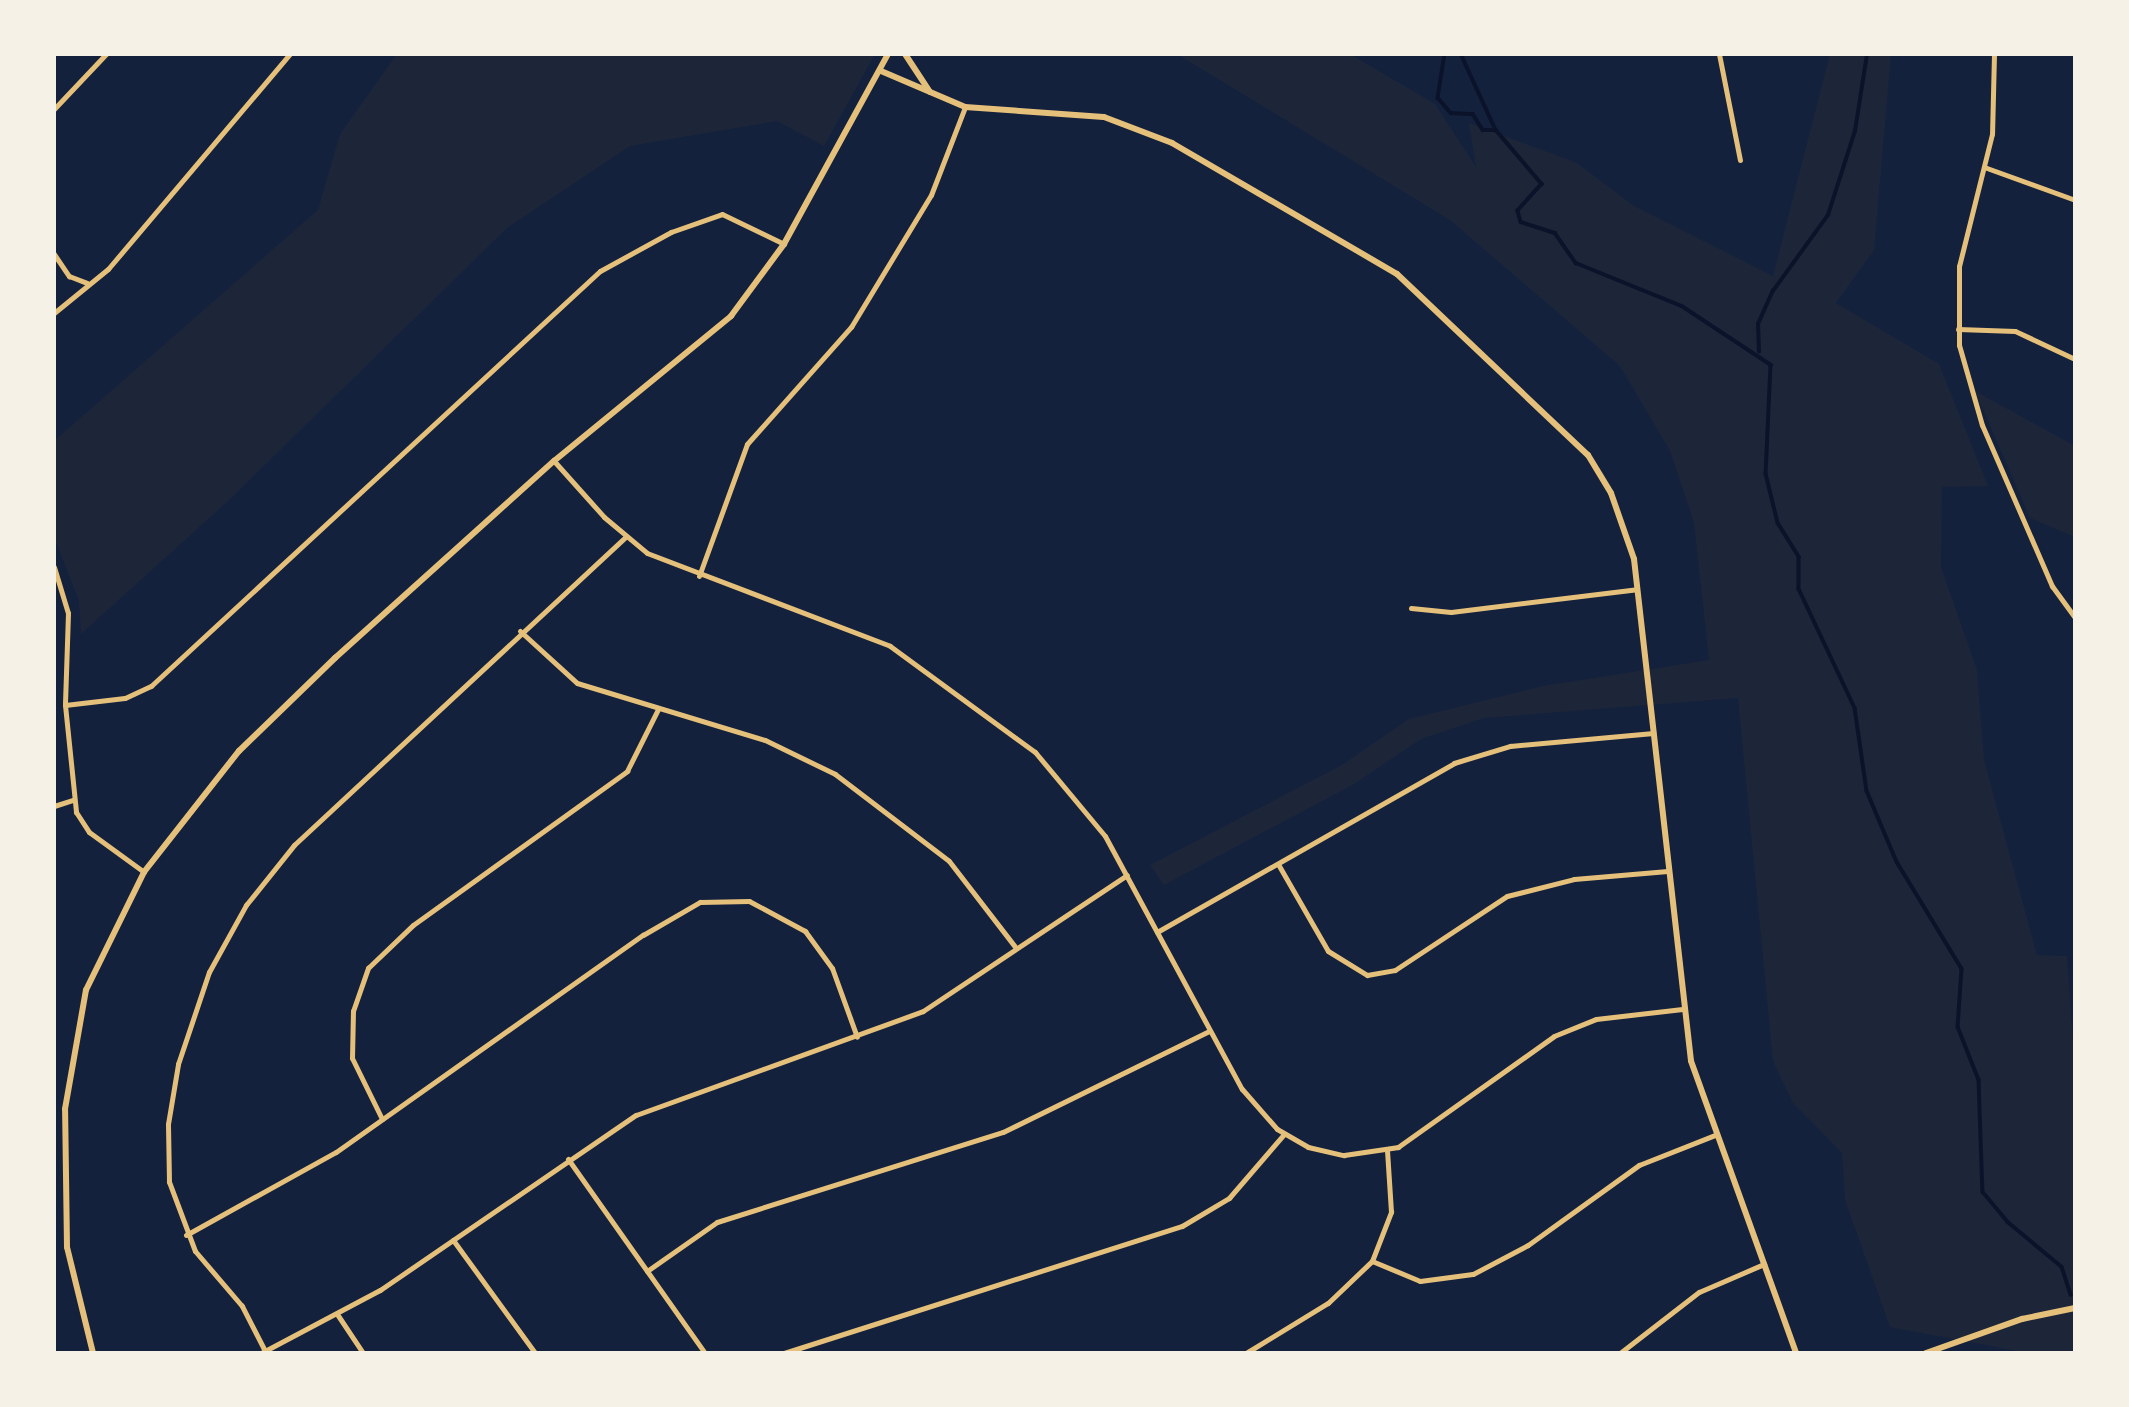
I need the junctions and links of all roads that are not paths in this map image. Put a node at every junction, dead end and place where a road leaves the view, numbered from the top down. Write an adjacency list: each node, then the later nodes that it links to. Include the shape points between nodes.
1 (106, 54): 10 (street)
2 (290, 54): 16 (street, via 108,269)
3 (888, 54): 7 (street)
4 (905, 54): 8 (street)
5 (1718, 54): 11 (street)
6 (1994, 54): 12 (street, via 1994,116)
7 (881, 71): 8 (street); 14 (street)
8 (931, 93): 9 (street)
9 (965, 107): 23 (street, via 931,195 851,327 747,444); 24 (street, via 1083,113 1128,122 1377,260 1504,369 1588,455 1628,536)
10 (54, 109)
11 (1740, 160)
12 (1984, 167): 13 (street); 18 (street, via 1958,266)
13 (2075, 200)
14 (784, 244): 20 (street, via 731,316); 28 (street, via 722,214 671,232 600,271 151,686 125,698)
15 (54, 254): 16 (street, via 69,276)
16 (87, 283): 17 (street)
17 (54, 313)
18 (1958, 329): 19 (street, via 2015,331); 26 (street, via 1966,384 1982,425 2052,586)
19 (2075, 359)
20 (554, 461): 21 (street); 37 (street, via 239,751)
21 (626, 537): 23 (street); 27 (street)
22 (54, 567): 28 (street, via 68,613)
23 (699, 576): 38 (street, via 850,627 927,669 1067,783)
24 (1637, 589): 25 (street, via 1451,612); 30 (street)
25 (1411, 608)
26 (2075, 618)
27 (520, 631): 29 (street, via 578,683); 49 (street, via 294,845 231,929 183,1045 168,1124 169,1182)
28 (65, 705): 33 (street)
29 (658, 709): 40 (street, via 782,747 844,780 956,868); 44 (street, via 627,771 413,925 368,968 353,1011 352,1058)
30 (1653, 733): 35 (street, via 1510,746 1472,755 1417,781); 36 (street)
31 (2075, 746): 32 (street)
32 (2075, 768)
33 (73, 800): 34 (street); 37 (street, via 89,831)
34 (54, 806)
35 (1278, 864): 36 (street, via 1328,951 1367,975 1402,966 1507,895 1574,879); 39 (street)
36 (1668, 871): 41 (street)
37 (144, 872): 57 (street, via 86,990 65,1109 67,1247)
38 (1127, 875): 39 (street); 40 (street)
39 (1157, 932): 42 (street)
40 (1016, 948): 43 (street, via 940,1002)
41 (1682, 1009): 46 (street); 47 (street, via 1569,1029 1429,1131)
42 (1209, 1031): 45 (street, via 1242,1088); 53 (street, via 1012,1128 718,1222)
43 (857, 1037): 44 (street, via 832,968 805,931 749,901 700,902 652,929); 48 (street, via 673,1097)
44 (382, 1119): 49 (street)
45 (1284, 1134): 47 (street, via 1326,1153); 61 (street, via 1229,1198 1182,1226)
46 (1715, 1135): 51 (street, via 1631,1170 1528,1245 1473,1274 1420,1281); 52 (street)
47 (1387, 1150): 51 (street, via 1391,1212)
48 (568, 1159): 50 (street); 53 (street)
49 (186, 1235): 56 (street, via 242,1306)
50 (453, 1240): 55 (street); 59 (street)
51 (1372, 1261): 62 (street, via 1335,1298)
52 (1764, 1264): 63 (street, via 1699,1292); 64 (street)
53 (647, 1271): 60 (street)
54 (2075, 1308): 65 (street)
55 (337, 1314): 56 (street); 58 (street)
56 (263, 1352)
57 (93, 1353)
58 (363, 1353)
59 (535, 1353)
60 (705, 1353)
61 (784, 1353)
62 (1246, 1353)
63 (1620, 1353)
64 (1796, 1353)
65 (1926, 1353)

